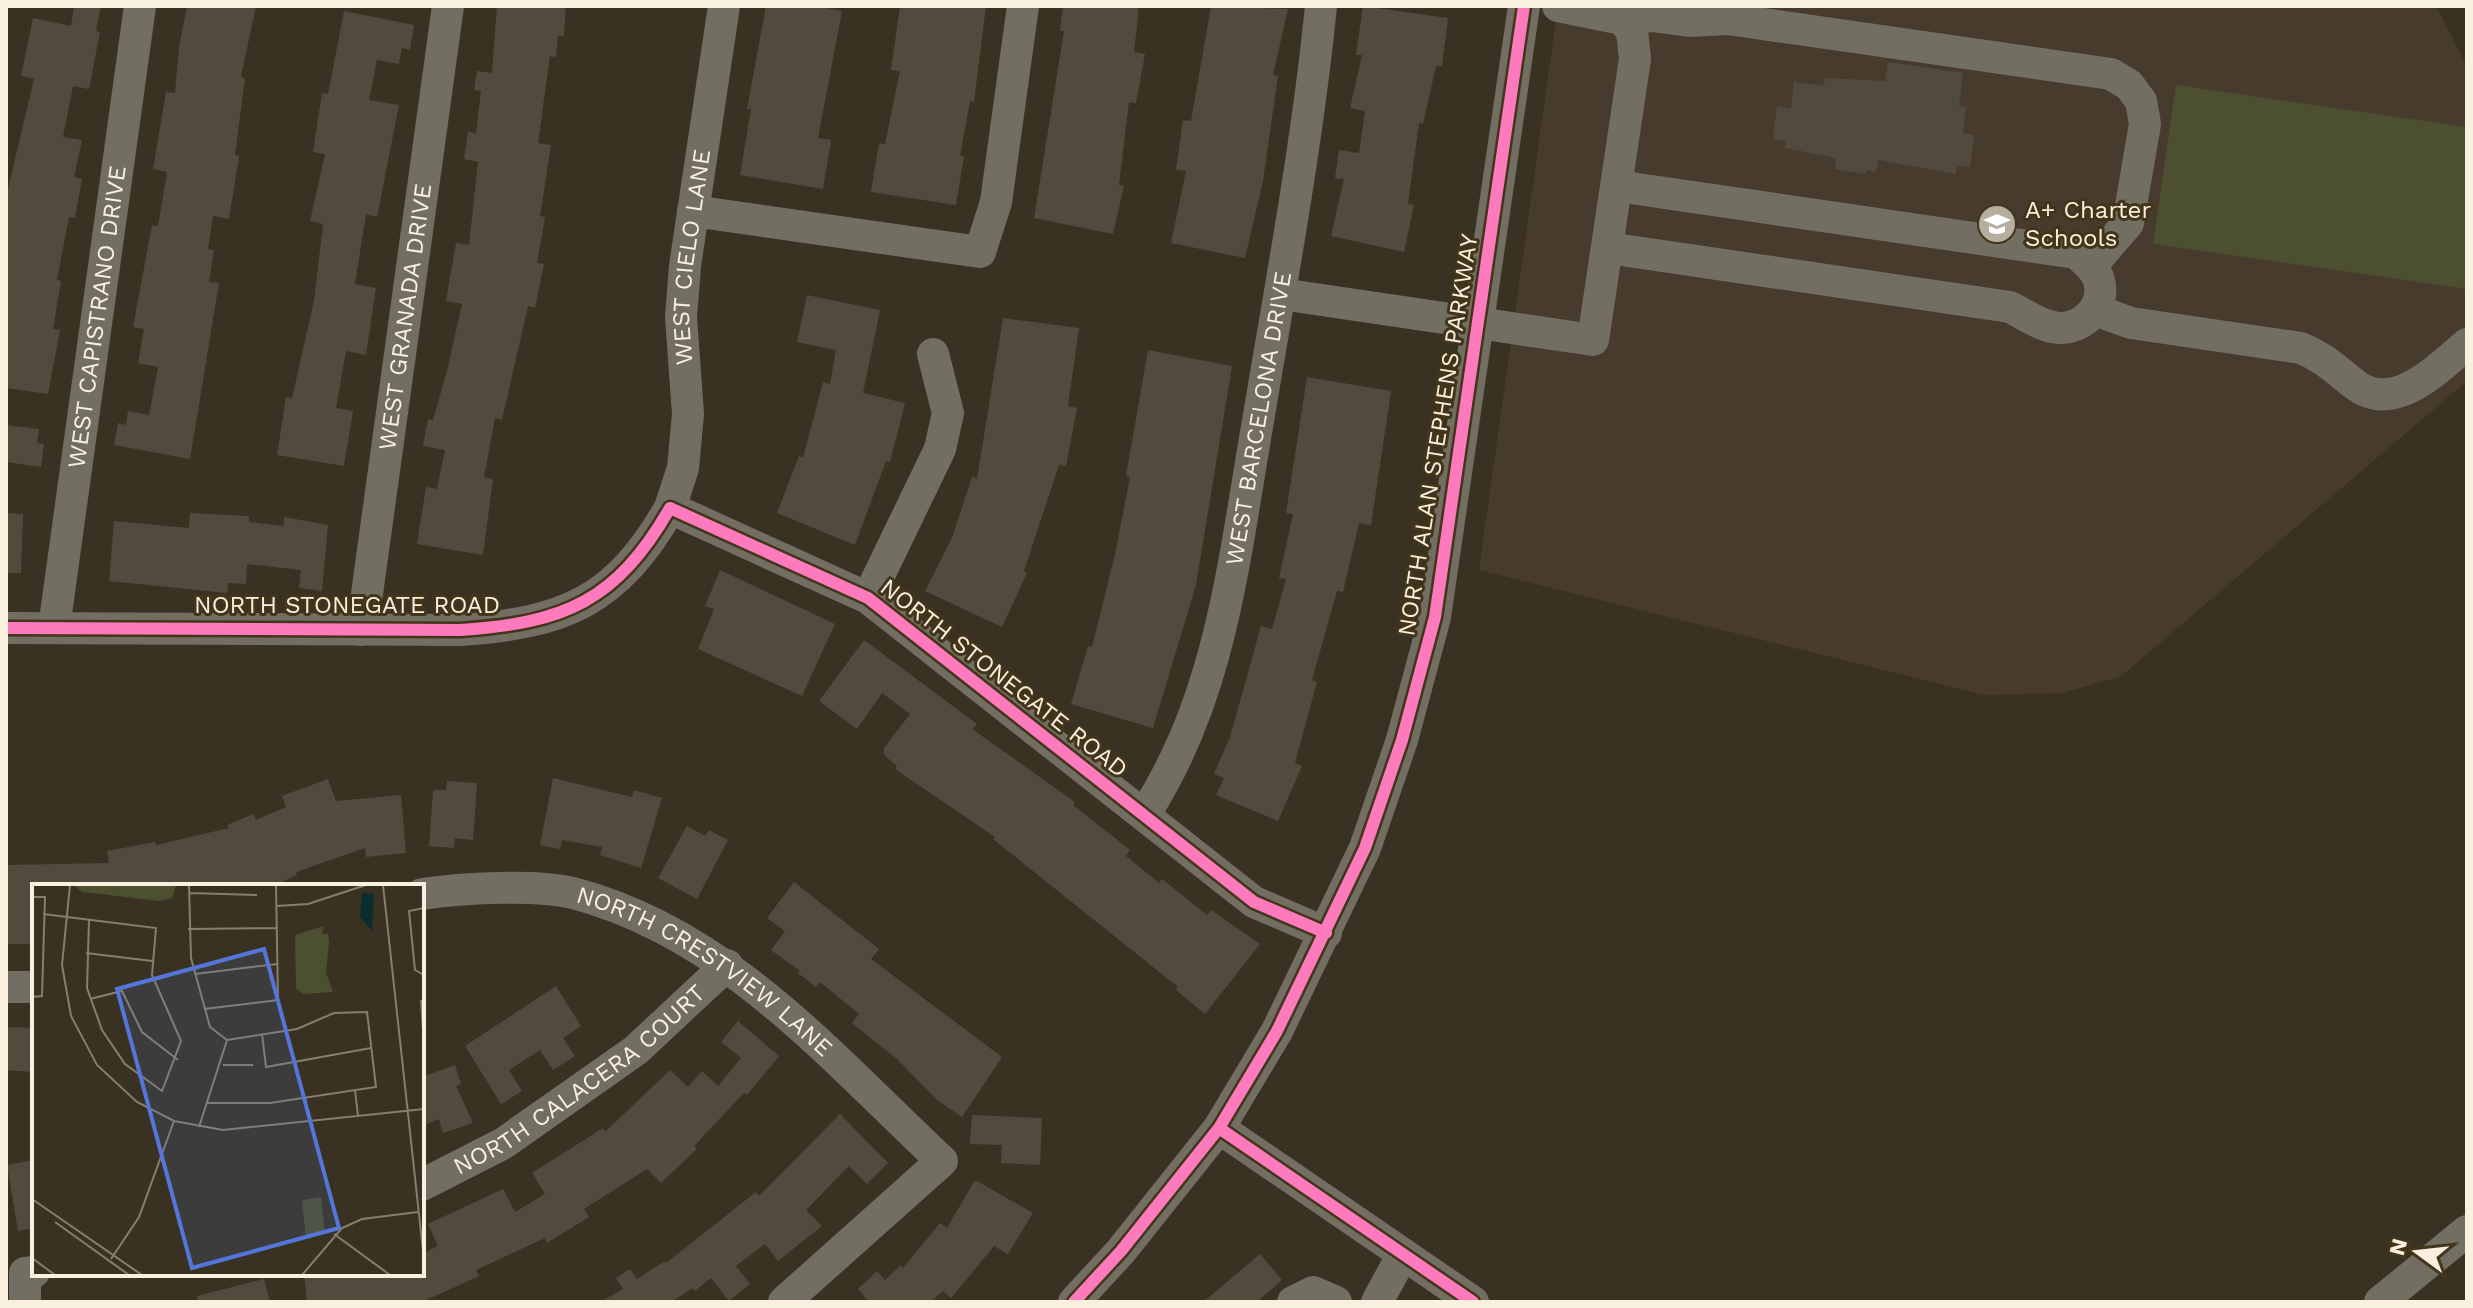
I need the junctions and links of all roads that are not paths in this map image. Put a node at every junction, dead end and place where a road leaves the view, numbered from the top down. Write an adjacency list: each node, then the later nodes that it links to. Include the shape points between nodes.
1 (140, 6): 21 (street, WEST CAPISTRANO DRIVE)
2 (448, 6): 22 (street, WEST GRANADA DRIVE)
3 (724, 6): 10 (street, WEST CIELO LANE)
4 (1023, 6): 10 (street, via 996,202 980,252)
5 (1321, 6): 13 (street, WEST BARCELONA DRIVE)
6 (1524, 6): 15 (street, NORTH ALAN STEPHENS PARKWAY)
7 (1558, 6): 8 (street)
8 (1622, 19): 9 (street, via 1632,31 1635,59); 12 (street, via 1728,19 2111,74 2141,101 2145,124 2128,223)
9 (1617, 186): 11 (street); 12 (street, via 2076,253)
10 (693, 211): 18 (street, WEST CIELO LANE, via 681,317 686,441)
11 (1608, 248): 14 (street, via 2010,307 2062,328 2083,322); 15 (street, via 1593,340)
12 (2091, 266): 14 (street, via 2101,293)
13 (1281, 294): 15 (street); 23 (street, WEST BARCELONA DRIVE, via 1217,646 1172,773)
14 (2095, 310): 16 (street, via 2131,323 2301,348 2322,357 2355,385 2393,395 2425,379)
15 (1479, 323): 25 (street, NORTH ALAN STEPHENS PARKWAY, via 1435,617 1393,767 1365,848)
16 (2467, 344)
17 (933, 354): 19 (street, via 948,413 940,449)
18 (670, 508): 19 (street, NORTH STONEGATE ROAD); 22 (street, NORTH STONEGATE ROAD, via 647,549 613,582 568,611 520,626)
19 (868, 598): 23 (street, NORTH STONEGATE ROAD)
20 (6, 628): 21 (street, NORTH STONEGATE ROAD)
21 (54, 628): 22 (street, NORTH STONEGATE ROAD)
22 (362, 630)
23 (1144, 815): 25 (street, NORTH STONEGATE ROAD, via 1254,902)
24 (424, 894): 26 (street, NORTH CRESTVIEW LANE, via 463,887 570,892 634,913)
25 (1326, 933): 29 (street, NORTH ALAN STEPHENS PARKWAY, via 1277,1031)
26 (727, 965): 30 (street, NORTH CALACERA COURT, via 636,1050 504,1143); 33 (street, NORTH CRESTVIEW LANE, via 942,1161)
27 (6, 987): 28 (street)
28 (32, 987)
29 (1219, 1128): 32 (street); 34 (street, NORTH ALAN STEPHENS PARKWAY)
30 (424, 1184)
31 (2463, 1243): 39 (street)
32 (1403, 1254): 37 (street); 38 (street)
33 (790, 1300)
34 (1074, 1302)
35 (1293, 1302): 36 (street, via 1313,1292)
36 (1336, 1302)
37 (1377, 1302)
38 (1473, 1302)
39 (2381, 1302)

